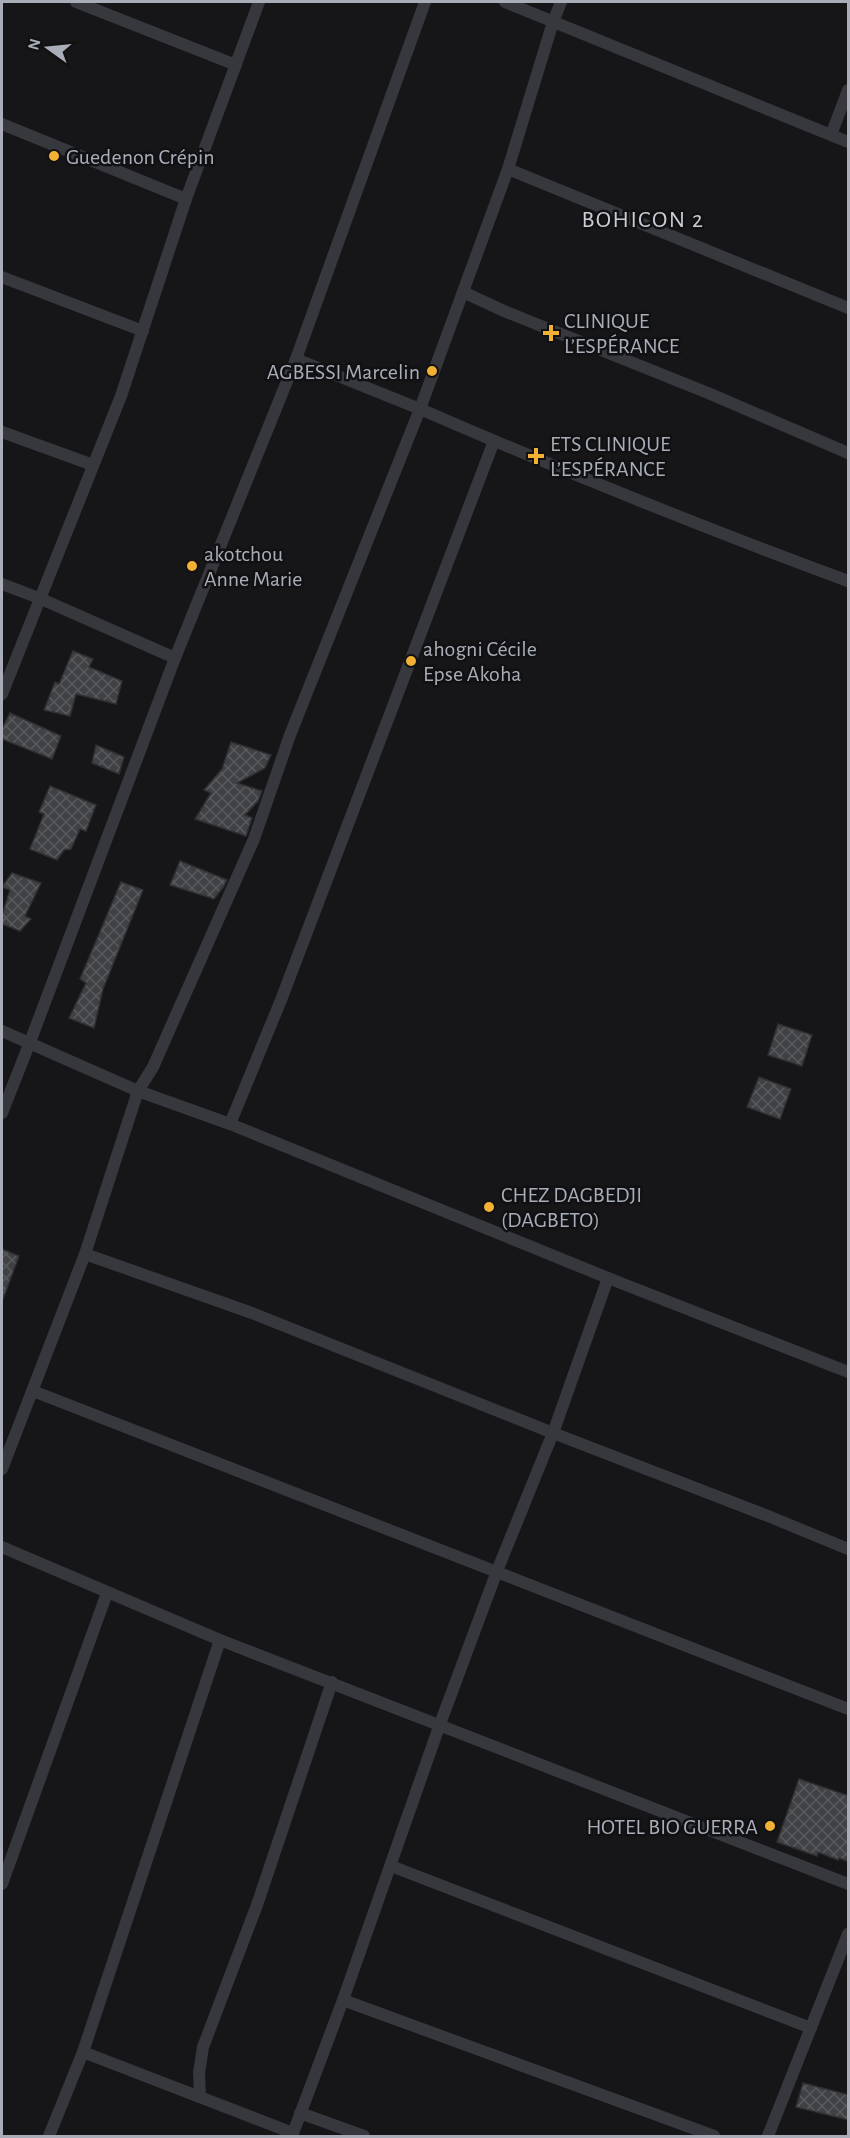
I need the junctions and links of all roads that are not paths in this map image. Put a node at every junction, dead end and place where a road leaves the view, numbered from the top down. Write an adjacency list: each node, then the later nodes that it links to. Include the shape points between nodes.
1 (76, 2): 7 (street)
2 (259, 2): 7 (street)
3 (425, 2): 18 (street)
4 (505, 2): 6 (street)
5 (561, 2): 6 (street)
6 (553, 22): 10 (street); 12 (street)
7 (236, 65): 13 (street)
8 (849, 90): 10 (street)
9 (2, 124): 13 (street)
10 (831, 135): 11 (street)
11 (849, 142)
12 (508, 169): 15 (street); 16 (street)
13 (186, 199): 17 (street)
14 (2, 277): 17 (street)
15 (463, 292): 19 (street); 22 (street)
16 (849, 308)
17 (143, 331): 23 (street)
18 (296, 359): 19 (street); 27 (street)
19 (420, 409): 21 (street); 31 (street, via 290,735 254,839 153,1067)
20 (2, 432): 23 (street)
21 (494, 441): 24 (street); 33 (street, via 282,1000)
22 (849, 453)
23 (93, 465): 26 (street)
24 (849, 581)
25 (2, 584): 26 (street)
26 (39, 598): 27 (street); 28 (street)
27 (175, 658): 30 (street)
28 (2, 694)
29 (2, 1031): 30 (street)
30 (30, 1042): 31 (street); 32 (street)
31 (138, 1091): 33 (street); 34 (street)
32 (2, 1113)
33 (230, 1124): 35 (street)
34 (86, 1254): 37 (street); 38 (street, via 252,1313)
35 (608, 1278): 36 (street); 38 (street)
36 (849, 1372)
37 (33, 1391): 39 (street); 42 (street)
38 (553, 1433): 41 (street); 42 (street)
39 (2, 1469)
40 (2, 1547): 43 (street)
41 (849, 1549)
42 (497, 1571): 46 (street); 47 (street)
43 (107, 1593): 44 (street); 49 (street)
44 (220, 1640): 45 (street); 54 (street)
45 (332, 1682): 47 (street); 55 (street, via 257,1905 203,2048)
46 (849, 1709)
47 (440, 1724): 48 (street); 50 (street)
48 (391, 1866): 52 (street); 53 (street)
49 (2, 1884)
50 (849, 1884)
51 (849, 1934): 53 (street)
52 (343, 2000): 56 (street); 60 (street)
53 (811, 2028): 61 (street)
54 (83, 2052): 55 (street); 58 (street)
55 (200, 2097): 57 (street)
56 (300, 2114): 57 (street); 59 (street)
57 (292, 2135)
58 (49, 2136)
59 (364, 2136)
60 (714, 2136)
61 (768, 2136)

